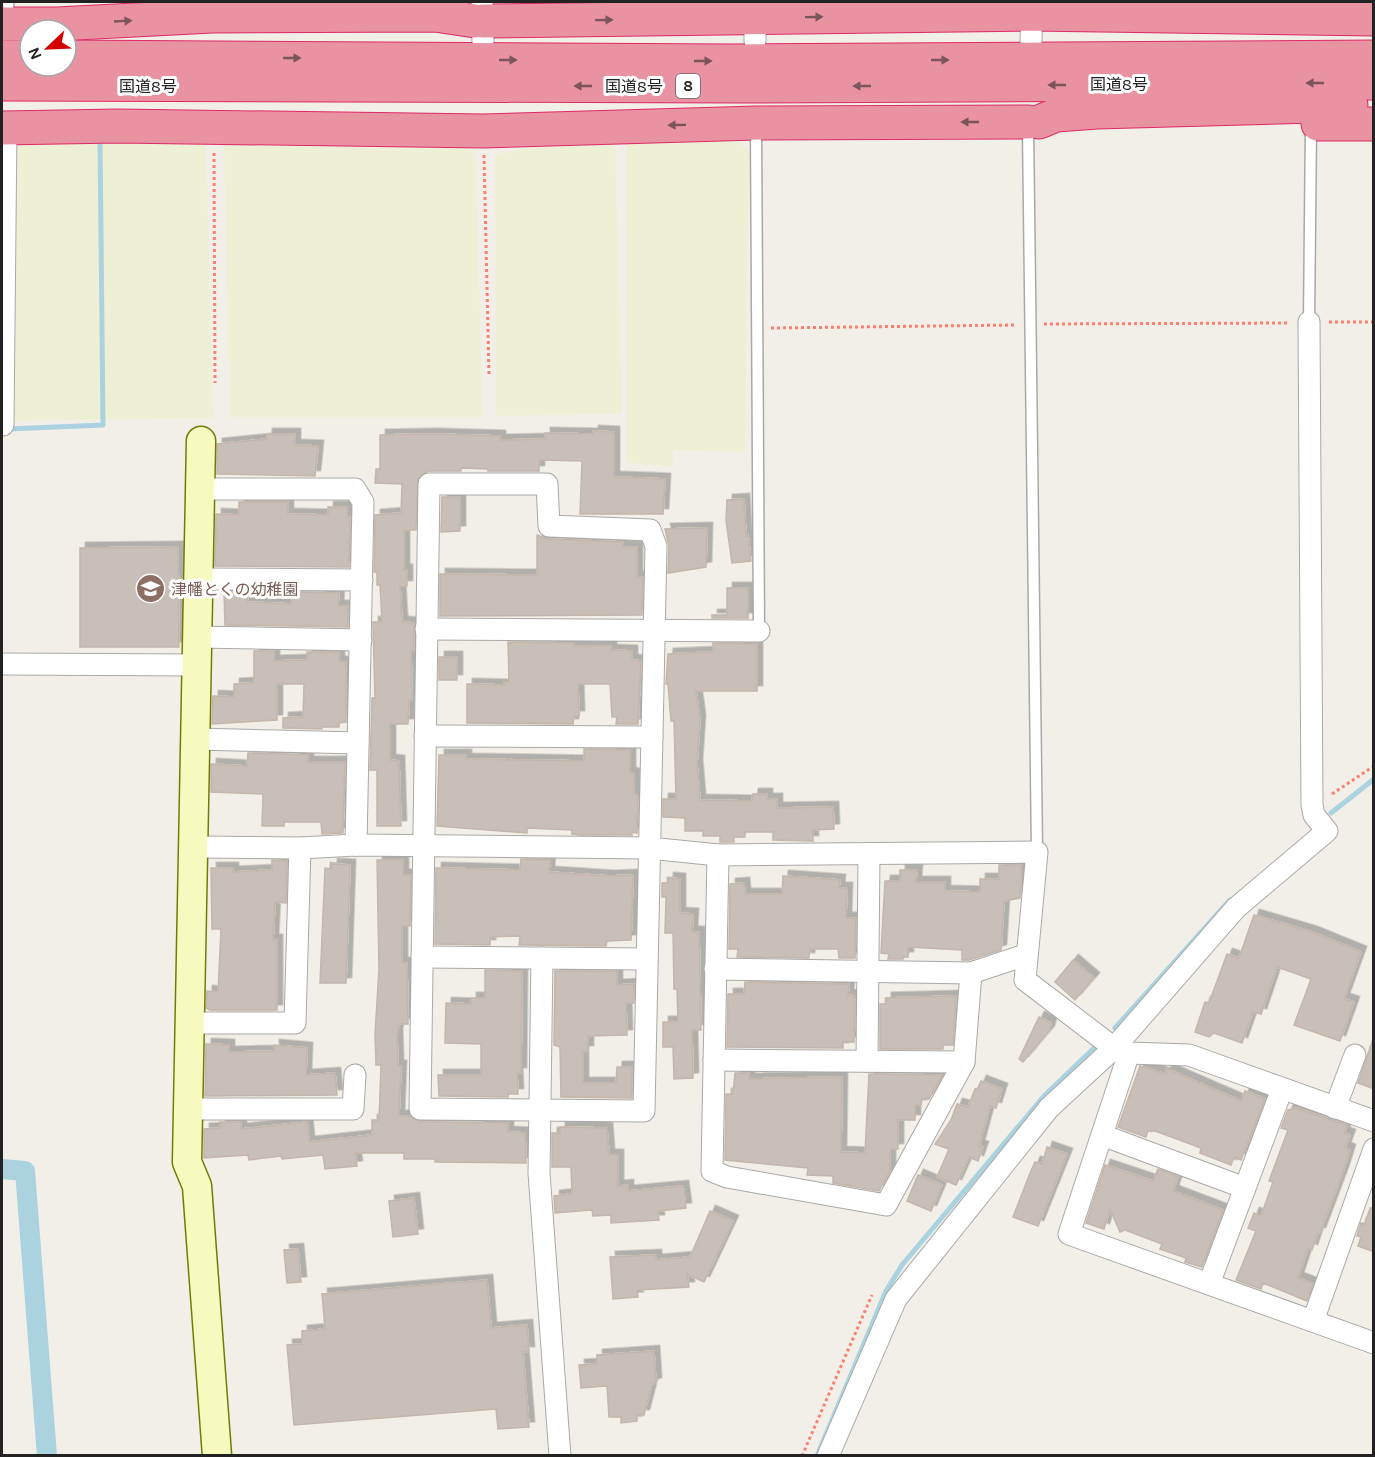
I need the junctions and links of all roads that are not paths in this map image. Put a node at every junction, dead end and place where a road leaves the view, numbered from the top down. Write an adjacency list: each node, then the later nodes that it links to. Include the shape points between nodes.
1 (212, 9): 5 (highway, via 435,15); 7 (highway, one-way to 1)
2 (1310, 10): 3 (highway); 6 (highway)
3 (1374, 19)
4 (755, 20): 5 (highway, one-way to 4); 6 (highway, one-way to 6)
5 (481, 21): 9 (highway, via 377,34)
6 (1032, 21): 8 (highway)
7 (10, 28)
8 (1374, 36)
9 (78, 44)
10 (2, 57): 11 (highway)
11 (18, 57)
12 (78, 57): 13 (highway, 国道8号 / 8, one-way to 13, via 755,61)
13 (1374, 57)
14 (1374, 83): 15 (highway, 国道8号 / 8, one-way to 15)
15 (2, 84)
16 (1374, 105): 18 (highway)
17 (757, 112): 18 (highway, one-way to 17); 22 (highway, one-way to 22); 31 (lane)
18 (1032, 115): 20 (highway, via 1059,128); 44 (lane, via 1030,324)
19 (3, 120): 22 (highway, via 214,128); 22 (highway, via 163,108 522,118); 24 (street)
20 (1311, 124): 21 (highway); 23 (lane)
21 (1374, 124)
22 (537, 128)
23 (1309, 322): 55 (street, via 1313,807 1327,831 1236,908)
24 (3, 425)
25 (201, 441): 26 (street)
26 (200, 489): 27 (street); 28 (street, via 355,489 363,502)
27 (198, 579): 28 (street); 33 (street)
28 (362, 580): 32 (street)
29 (426, 629): 30 (street); 30 (street, via 429,484 547,484 549,526 650,530 656,546); 35 (street)
30 (654, 629): 31 (street); 36 (street)
31 (759, 631)
32 (361, 640): 33 (street); 38 (street)
33 (197, 651): 34 (street); 37 (street)
34 (2, 664)
35 (425, 736): 36 (street); 40 (street)
36 (652, 737): 43 (street)
37 (195, 739): 38 (street); 41 (street)
38 (358, 743): 39 (street)
39 (356, 845): 40 (street); 42 (street)
40 (423, 846): 43 (street); 48 (street)
41 (194, 847): 42 (street); 54 (street)
42 (300, 848): 54 (street, via 294,1023)
43 (649, 848): 46 (street); 50 (street)
44 (1037, 852): 45 (street); 47 (street, via 1030,946)
45 (869, 854): 46 (street); 52 (street)
46 (718, 855): 51 (street)
47 (1025, 955): 53 (street); 55 (street, via 1025,980)
48 (422, 957): 49 (street); 64 (street, via 420,1109)
49 (542, 958): 50 (street); 64 (street)
50 (647, 959): 64 (street, via 644,1111)
51 (715, 969): 52 (street); 57 (street)
52 (866, 971): 53 (street); 58 (street)
53 (971, 973): 59 (street)
54 (189, 1023): 62 (street)
55 (1122, 1050): 61 (street, via 1189,1056); 66 (street); 74 (street, via 1049,1108 896,1299)
56 (1355, 1055): 63 (street)
57 (714, 1060): 58 (street); 59 (street, via 712,1171 727,1178 886,1205)
58 (867, 1061): 59 (street)
59 (964, 1062)
60 (355, 1075): 62 (street, via 353,1109)
61 (1282, 1089): 63 (street); 68 (street)
62 (188, 1108): 72 (street, via 187,1162 196,1186)
63 (1335, 1108): 65 (street)
64 (539, 1110): 73 (street, via 539,1173)
65 (1374, 1121)
66 (1102, 1135): 68 (street); 69 (street, via 1069,1234)
67 (1374, 1149): 70 (street)
68 (1245, 1188): 69 (street)
69 (1209, 1284): 70 (street)
70 (1313, 1321): 71 (street)
71 (1374, 1342)
72 (217, 1455)
73 (560, 1455)
74 (828, 1455)

